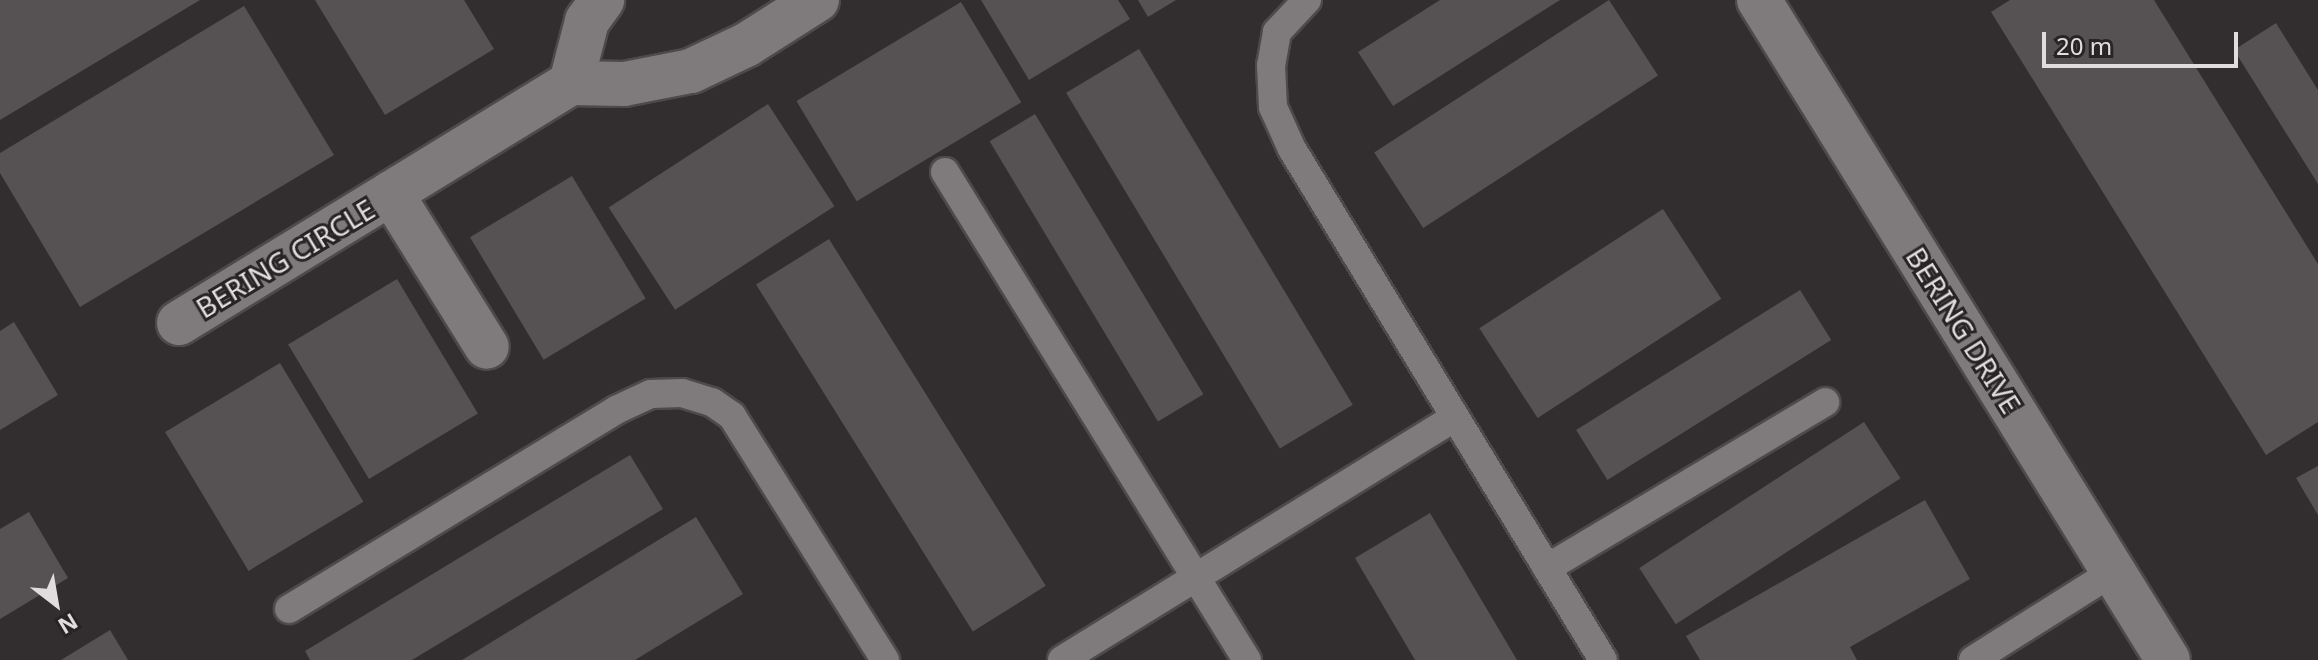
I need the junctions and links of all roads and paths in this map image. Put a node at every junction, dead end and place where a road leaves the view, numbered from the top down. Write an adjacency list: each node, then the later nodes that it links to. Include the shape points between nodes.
1 (602, 0): 5 (street, via 587,21)
2 (817, 0): 5 (street, via 746,45 691,71 624,84)
3 (1307, 0): 11 (lane, via 1277,32 1271,65 1273,107 1292,149)
4 (1759, 0): 13 (street, BERING DRIVE)
5 (571, 83): 7 (street, BERING CIRCLE)
6 (945, 172): 14 (lane)
7 (391, 193): 8 (street, BERING CIRCLE); 9 (street, BERING CIRCLE)
8 (179, 323)
9 (487, 347)
10 (1825, 402): 12 (lane)
11 (1455, 417): 12 (lane); 14 (lane)
12 (1547, 568): 19 (lane)
13 (2113, 572): 20 (lane); 21 (street, BERING DRIVE)
14 (1196, 577): 17 (lane); 18 (lane)
15 (289, 609): 16 (lane, via 616,410 651,394 682,393 712,402 732,416)
16 (885, 660)
17 (1062, 660)
18 (1247, 660)
19 (1603, 660)
20 (1973, 660)
21 (2168, 660)

